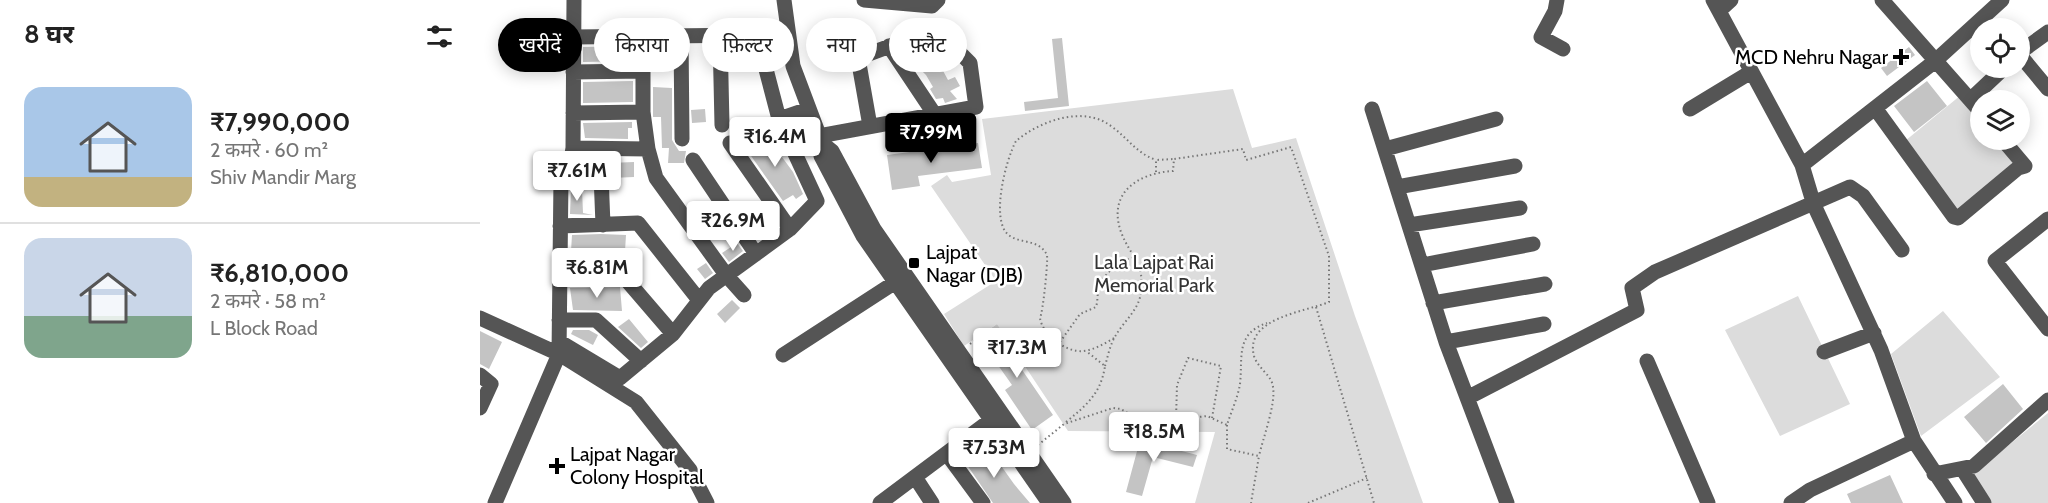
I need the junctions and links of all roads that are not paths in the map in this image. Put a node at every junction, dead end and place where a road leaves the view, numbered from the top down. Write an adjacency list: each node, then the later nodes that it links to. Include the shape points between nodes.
1 (574, 0): 10 (street)
2 (784, 0): 30 (street, via 793,66)
3 (864, 0): 4 (street, via 932,6)
4 (939, 0)
5 (1557, 0): 14 (street, via 1541,37)
6 (1731, 0): 9 (street)
7 (1882, 0): 16 (street)
8 (2002, 0): 16 (street)
9 (1716, 6): 24 (street)
10 (574, 18)
11 (2048, 32): 13 (street)
12 (889, 46): 39 (street, via 858,58)
13 (2030, 46)
14 (1563, 49)
15 (967, 60): 35 (street, via 976,107)
16 (1934, 62): 28 (street); 29 (street)
17 (2030, 67): 26 (street)
18 (573, 72): 34 (street)
19 (643, 72): 33 (street)
20 (681, 72): 40 (street)
21 (721, 72): 38 (street)
22 (767, 72): 36 (street)
23 (906, 72): 35 (street)
24 (1751, 72): 32 (street); 49 (street)
25 (1996, 78): 27 (street)
26 (2048, 88)
27 (1987, 90)
28 (1970, 100)
29 (1875, 108): 47 (street, via 1954,217 1958,218 2025,166); 49 (street)
30 (808, 109): 36 (street); 41 (street)
31 (1372, 109): 46 (street)
32 (1689, 109)
33 (643, 112): 34 (street); 45 (street)
34 (573, 113): 43 (street)
35 (935, 115): 39 (street)
36 (779, 119): 58 (street, via 817,201)
37 (1496, 119): 46 (street)
38 (722, 125)
39 (870, 126): 41 (street)
40 (682, 139)
41 (821, 139): 65 (street, via 821,156 841,199); 98 (street, via 832,151 874,229)
42 (730, 143): 58 (street)
43 (573, 148): 44 (street); 57 (street, via 561,179)
44 (600, 149): 45 (street); 55 (street)
45 (648, 149): 63 (street, via 656,178)
46 (1385, 149): 51 (street)
47 (2011, 150)
48 (693, 160): 61 (street)
49 (1802, 165): 52 (street)
50 (1515, 166): 51 (street)
51 (1397, 187): 56 (street)
52 (1814, 205): 60 (street, via 1843,188 1856,190); 74 (street); 83 (street, via 1655,272 1632,288 1637,310)
53 (1520, 208): 56 (street)
54 (2048, 219): 73 (street, via 1995,261)
55 (603, 225): 57 (street); 68 (street, via 638,223)
56 (1409, 225): 62 (street)
57 (560, 226): 64 (street)
58 (790, 229): 61 (street)
59 (1533, 244): 62 (street)
60 (1902, 250)
61 (756, 254): 63 (street)
62 (1422, 265): 69 (street)
63 (727, 276): 67 (street); 68 (street)
64 (560, 278): 71 (street); 75 (street, via 624,277)
65 (894, 283): 79 (street); 86 (street)
66 (1545, 284): 69 (street)
67 (744, 295)
68 (699, 300): 75 (street)
69 (1433, 303): 76 (street)
70 (480, 318): 77 (street)
71 (559, 320): 77 (street); 80 (street, via 596,320)
72 (1544, 324): 76 (street)
73 (2048, 329)
74 (1874, 333): 78 (street); 87 (street)
75 (673, 334): 80 (street)
76 (1446, 342): 83 (street)
77 (560, 348): 80 (street, via 620,378); 93 (street); 94 (street, via 636,402 690,470)
78 (1824, 352)
79 (783, 355)
80 (641, 361)
81 (1647, 361): 100 (street)
82 (480, 375): 85 (street, via 491,384)
83 (1469, 397): 99 (street)
84 (2048, 400): 89 (street, via 1974,466)
85 (480, 408)
86 (991, 420): 88 (street); 97 (street)
87 (1914, 441): 90 (street); 101 (street, via 1810,490)
88 (946, 454): 91 (street); 96 (street)
89 (1963, 470): 90 (street); 103 (street)
90 (1934, 474): 102 (street)
91 (915, 477): 92 (street); 95 (street)
92 (883, 502)
93 (495, 503)
94 (707, 503)
95 (932, 503)
96 (982, 503)
97 (1048, 503)
98 (1065, 503)
99 (1507, 503)
100 (1708, 503)
101 (1791, 503)
102 (1955, 503)
103 (1984, 503)

